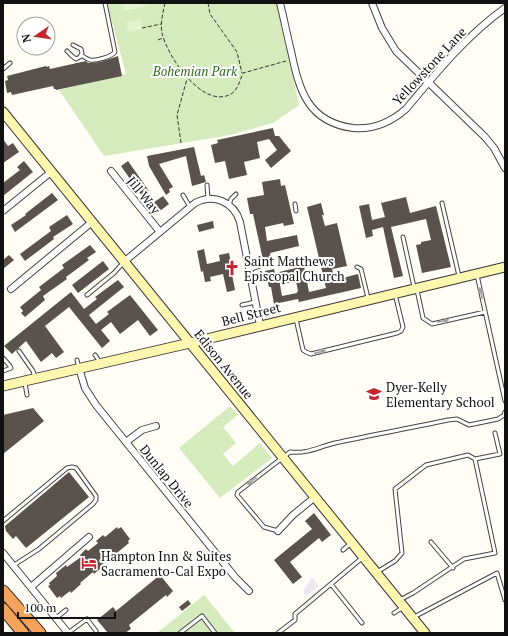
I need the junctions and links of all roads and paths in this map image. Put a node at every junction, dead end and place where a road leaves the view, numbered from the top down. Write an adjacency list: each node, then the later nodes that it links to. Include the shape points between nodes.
1 (105, 3): 13 (lane, via 114,52 112,55 93,60)
2 (165, 3): 7 (path)
3 (208, 3): 17 (path, via 210,14 237,52)
4 (280, 3): 19 (street, Yellowstone Lane, via 300,89 316,111 331,121 357,128 383,124 406,109)
5 (372, 3): 19 (street, via 388,40 405,61)
6 (505, 8): 19 (street, Yellowstone Lane, via 481,27)
7 (161, 24): 8 (path); 9 (path)
8 (142, 28)
9 (164, 38): 10 (path); 18 (path, via 173,58)
10 (158, 40)
11 (73, 45): 13 (lane, via 81,49)
12 (67, 51): 13 (lane, via 76,59)
13 (81, 55)
14 (289, 60): 17 (path)
15 (10, 63): 16 (lane)
16 (3, 69)
17 (242, 73): 18 (path, via 232,94 222,97 210,95)
18 (187, 78): 21 (path, via 177,115)
19 (429, 83): 22 (street, via 485,137)
20 (5, 119): 24 (street, Edison Avenue)
21 (181, 143)
22 (505, 168)
23 (111, 171): 36 (street, Jill Way)
24 (51, 172): 33 (street); 35 (street, Edison Avenue)
25 (207, 185): 28 (lane)
26 (236, 194): 31 (lane)
27 (183, 195): 32 (lane)
28 (208, 198): 31 (street, via 218,199); 32 (street)
29 (442, 203): 44 (lane)
30 (294, 204): 34 (lane)
31 (228, 205): 42 (street, via 239,218 247,241)
32 (190, 207): 36 (street)
33 (3, 211)
34 (296, 211)
35 (92, 222): 38 (street, Edison Avenue); 46 (street)
36 (160, 232): 38 (street)
37 (403, 237): 45 (lane)
38 (125, 262): 48 (lane); 55 (street, Edison Avenue)
39 (263, 265): 42 (lane)
40 (357, 266): 49 (lane, via 361,269)
41 (505, 267): 43 (street, Bell Street)
42 (249, 270): 50 (street)
43 (477, 274): 44 (street, Bell Street); 52 (lane, one-way to 43)
44 (459, 278): 45 (street, Bell Street)
45 (416, 288): 47 (street, Bell Street); 52 (lane, one-way to 52, via 423,318 432,324)
46 (11, 289)
47 (395, 293): 49 (street, Bell Street, via 384,292); 53 (lane, one-way to 47, via 303,350 311,354 397,333 403,327)
48 (87, 295)
49 (368, 300): 53 (street, Bell Street)
50 (256, 302): 51 (lane); 54 (street)
51 (242, 305)
52 (485, 312): 66 (lane)
53 (295, 317): 54 (street, Bell Street)
54 (260, 325): 55 (street, Bell Street)
55 (190, 343): 60 (street, Bell Street); 71 (street, Edison Avenue)
56 (19, 350): 62 (lane)
57 (95, 355): 60 (lane)
58 (3, 358): 61 (lane, via 10,368)
59 (78, 364): 60 (street, Bell Street); 62 (street, Bell Street); 70 (street, Dunlap Drive, via 82,382 90,397)
60 (101, 364)
61 (3, 371)
62 (35, 378): 63 (street, Bell Street)
63 (25, 381): 64 (street, Bell Street); 65 (lane)
64 (3, 386)
65 (27, 395)
66 (505, 401)
67 (505, 412): 71 (lane, via 498,419 469,425 457,419 448,420 332,444 300,454 290,452)
68 (156, 426): 70 (street, via 142,430)
69 (495, 433): 72 (lane, via 500,454)
70 (126, 442): 88 (street, Dunlap Drive)
71 (283, 458): 73 (street, Edison Avenue); 75 (lane, one-way to 75, via 237,495 264,527)
72 (475, 459): 83 (lane, via 495,553 464,559); 84 (lane, via 468,454 426,465 395,489 402,553 395,561)
73 (315, 497): 75 (street); 78 (street, Edison Avenue)
74 (3, 522): 82 (lane, via 67,468 76,468 96,496 93,504 38,550)
75 (278, 531)
76 (89, 537): 86 (street)
77 (431, 542): 83 (lane)
78 (351, 543): 79 (lane); 81 (street, Edison Avenue)
79 (343, 550)
80 (3, 553): 82 (street)
81 (363, 557): 84 (street, Edison Avenue); 85 (lane)
82 (13, 566): 86 (street)
83 (453, 568): 90 (lane, via 413,593)
84 (376, 572): 90 (street, Edison Avenue)
85 (331, 584): 96 (lane); 103 (lane)
86 (31, 587): 94 (street)
87 (3, 591): 99 (highway)
88 (249, 591)
89 (505, 600): 95 (lane, via 497,573)
90 (401, 604): 93 (lane); 95 (street, Edison Avenue)
91 (3, 609): 98 (highway)
92 (66, 610): 94 (lane)
93 (394, 613)
94 (56, 618): 100 (street)
95 (412, 618): 104 (street, Edison Avenue)
96 (362, 623)
97 (96, 631): 100 (lane, via 87,619)
98 (23, 633)
99 (40, 633)
100 (68, 633)
101 (180, 633): 102 (lane, via 202,616)
102 (215, 633)
103 (278, 633)
104 (424, 633)

